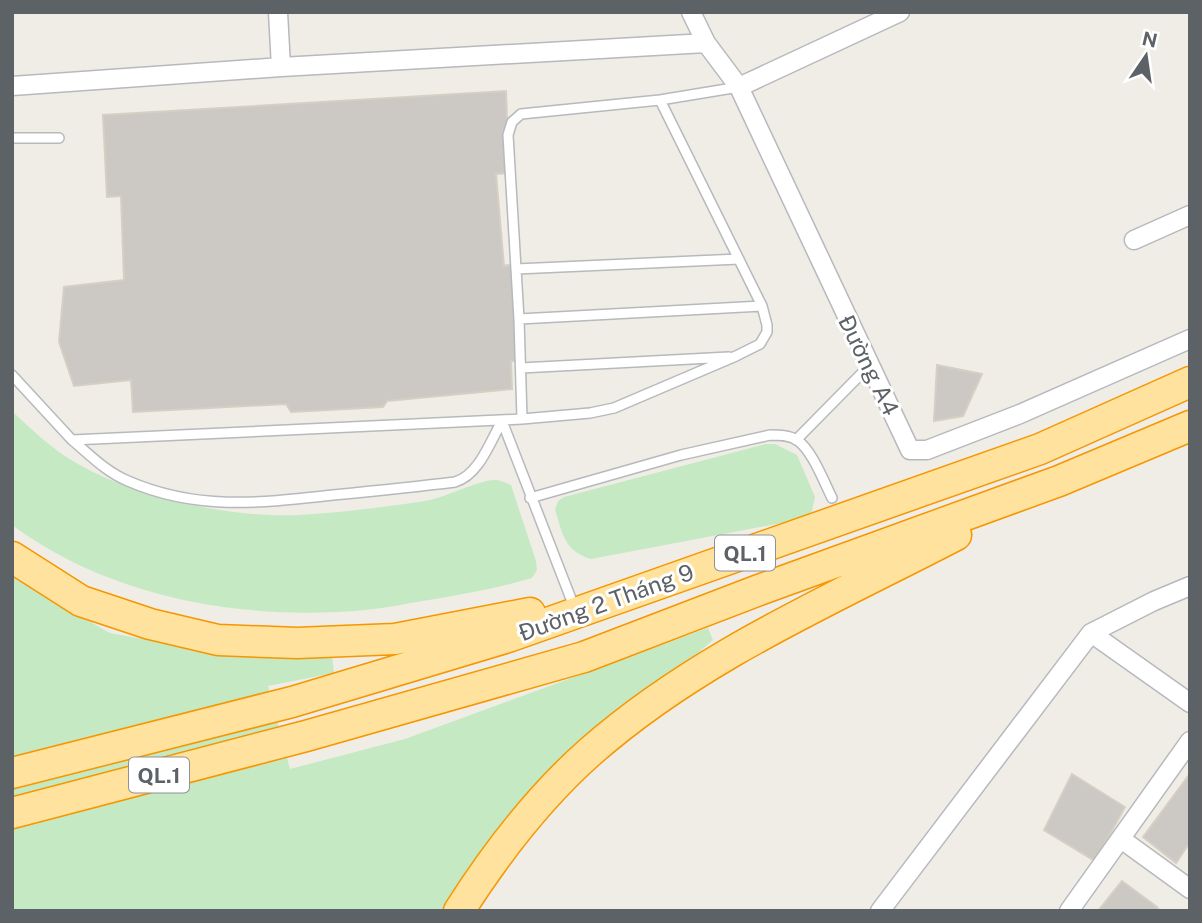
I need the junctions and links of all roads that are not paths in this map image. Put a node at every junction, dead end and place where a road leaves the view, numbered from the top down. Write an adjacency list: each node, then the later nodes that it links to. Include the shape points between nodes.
1 (278, 12): 5 (street)
2 (691, 12): 4 (street, Đường A4)
3 (900, 12): 7 (street)
4 (706, 43): 5 (street); 7 (street, Đường A4)
5 (281, 67): 6 (street)
6 (12, 86)
7 (739, 87): 8 (lane); 19 (street, Đường A4)
8 (660, 100): 13 (lane); 14 (lane, via 522,114 512,122 508,135)
9 (12, 138): 10 (lane)
10 (59, 138)
11 (1190, 215): 12 (street)
12 (1134, 240)
13 (739, 259): 14 (lane); 15 (lane)
14 (516, 269): 16 (lane)
15 (762, 306): 16 (lane); 18 (lane, via 767,332 760,344)
16 (519, 319): 20 (lane)
17 (1190, 339): 19 (street, Đường A4, via 927,450 911,450)
18 (736, 356): 20 (lane); 23 (lane, via 614,408)
19 (869, 366): 27 (lane)
20 (521, 368): 23 (lane)
21 (12, 376): 26 (lane)
22 (1190, 382): 31 (highway, Đường 2 Tháng 9 / QL.1, via 1041,449)
23 (522, 419): 24 (lane)
24 (502, 421): 26 (lane); 26 (lane, via 464,480 255,503 212,503 128,481 106,470); 29 (lane)
25 (1190, 426): 28 (highway, Đường 2 Tháng 9 / QL.1)
26 (72, 440)
27 (796, 440): 29 (lane, via 769,435); 30 (lane)
28 (1059, 481): 39 (highway, Đường 2 Tháng 9 / QL.1, via 584,657); 42 (highway, via 723,656 659,698 591,752 535,808)
29 (530, 498): 34 (lane)
30 (832, 498)
31 (743, 553): 34 (highway); 38 (highway, Đường 2 Tháng 9 / QL.1, via 508,637 292,702)
32 (12, 557): 34 (highway, via 81,601 218,640 395,639)
33 (1190, 586): 35 (street)
34 (573, 604)
35 (1091, 633): 36 (street); 43 (street)
36 (1190, 703)
37 (1190, 741): 40 (street)
38 (12, 773)
39 (12, 813)
40 (1121, 839): 41 (street); 44 (street)
41 (1190, 889)
42 (460, 911)
43 (880, 911)
44 (1069, 911)

